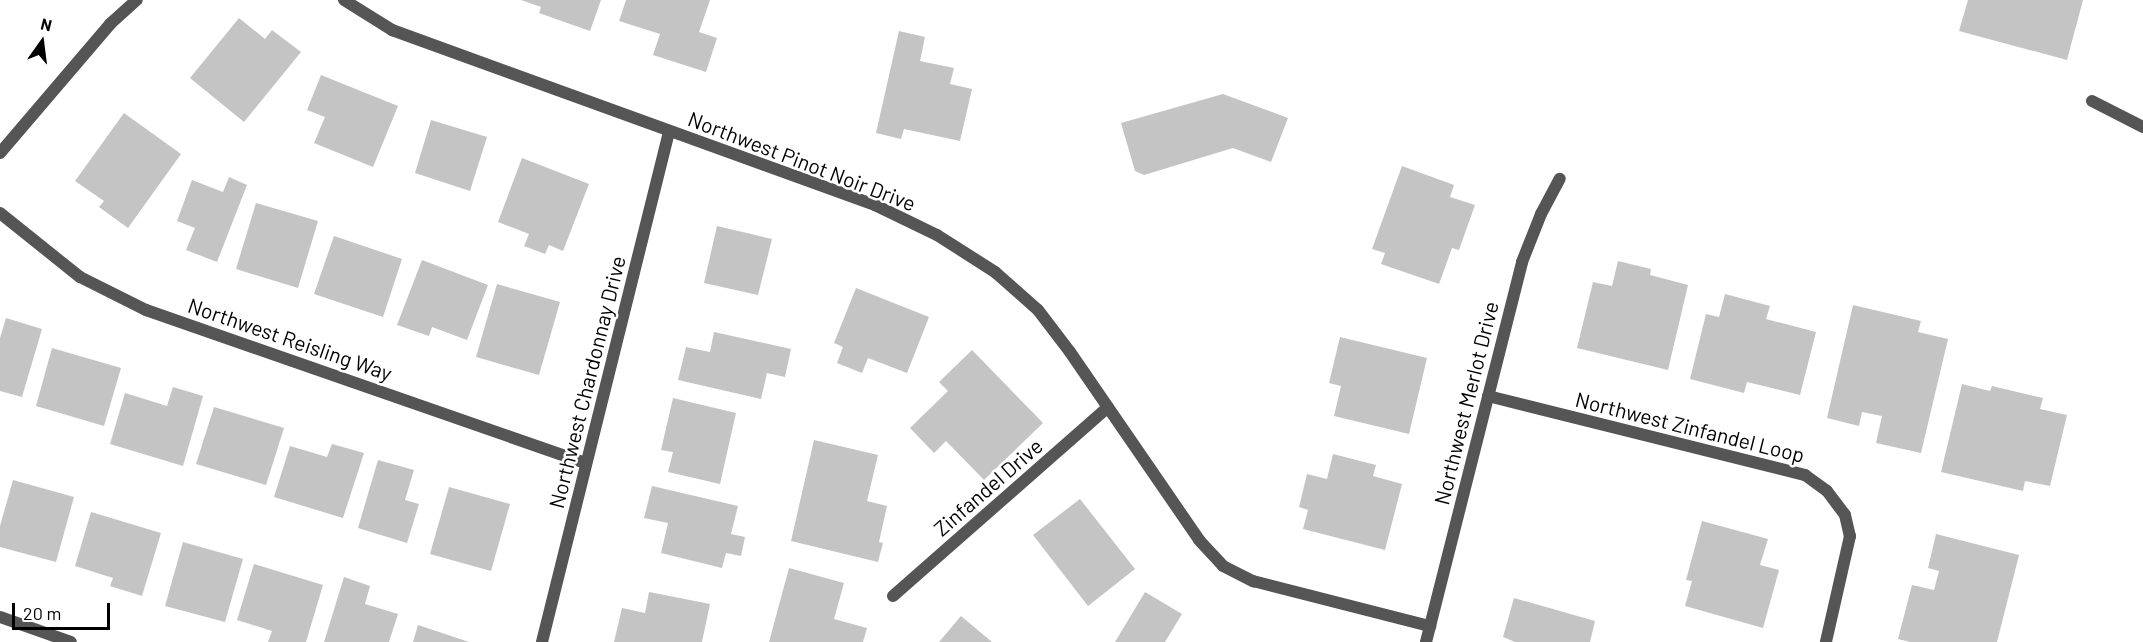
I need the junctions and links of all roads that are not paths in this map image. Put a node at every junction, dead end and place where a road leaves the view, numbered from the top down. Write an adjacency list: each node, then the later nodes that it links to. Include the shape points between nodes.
1 (137, 0): 6 (street, via 110,24)
2 (344, 0): 5 (street, Northwest Pinot Noir Drive, via 392,30)
3 (2092, 101): 4 (street)
4 (2143, 127)
5 (669, 132): 10 (street, Northwest Pinot Noir Drive, via 875,205 937,235 995,272 1038,310); 11 (street, Northwest Chardonnay Drive)
6 (0, 153)
7 (1560, 179): 9 (street, Northwest Merlot Drive, via 1521,262)
8 (0, 213): 11 (street, Northwest Reisling Way, via 80,277 146,310)
9 (1488, 396): 14 (street, Northwest Merlot Drive); 18 (street, Northwest Zinfandel Loop, via 1805,475 1827,491 1845,515 1850,536)
10 (1108, 408): 12 (street, Zinfandel Drive); 14 (street, Northwest Pinot Noir Drive, via 1199,540 1223,566 1253,581)
11 (586, 463): 16 (street, Northwest Chardonnay Drive)
12 (893, 596)
13 (0, 617): 15 (street)
14 (1430, 626): 17 (street, Northwest Merlot Drive)
15 (71, 642)
16 (542, 642)
17 (1426, 642)
18 (1826, 642)

